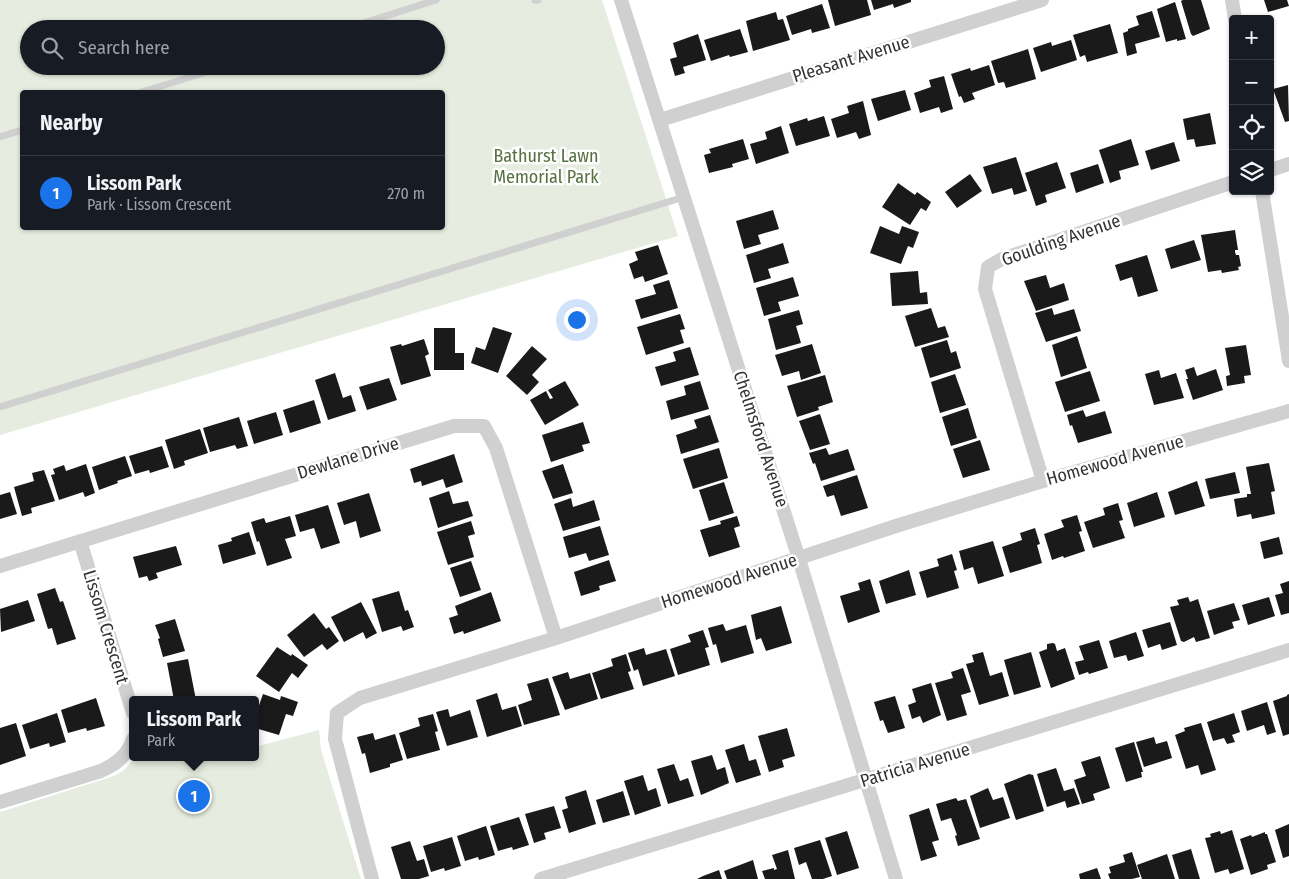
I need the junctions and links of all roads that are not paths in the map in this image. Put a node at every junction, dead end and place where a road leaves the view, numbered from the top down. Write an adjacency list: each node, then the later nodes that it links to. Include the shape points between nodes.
1 (436, 0): 6 (lane)
2 (621, 0): 9 (street, Chelmsford Avenue)
3 (1042, 0): 9 (street, Pleasant Avenue)
4 (1232, 0): 5 (street)
5 (1234, 15)
6 (373, 20)
7 (197, 75): 8 (lane)
8 (148, 90)
9 (660, 120): 16 (street, Chelmsford Avenue)
10 (20, 131): 11 (lane)
11 (0, 137)
12 (1289, 164): 13 (street)
13 (1274, 169)
14 (1229, 183): 20 (street, Goulding Avenue, via 1002,259 988,267 985,289)
15 (1263, 195): 17 (street)
16 (684, 196): 18 (lane); 22 (street, Chelmsford Avenue)
17 (1289, 361)
18 (0, 407)
19 (1289, 411): 20 (street, Homewood Avenue)
20 (1043, 481): 22 (street, Homewood Avenue)
21 (80, 541): 23 (street, Dewlane Drive); 24 (street, Dewlane Drive, via 454,426 484,426 496,448); 26 (street, Lissom Crescent)
22 (799, 559): 24 (street, Homewood Avenue); 28 (street, Chelmsford Avenue)
23 (0, 566)
24 (556, 638): 30 (street, Homewood Avenue, via 360,698 337,713 335,739)
25 (1289, 650): 28 (street, Patricia Avenue)
26 (129, 700)
27 (129, 747): 29 (street, via 116,764 101,771)
28 (865, 780): 31 (street, Patricia Avenue); 32 (street, Chelmsford Avenue)
29 (0, 802)
30 (372, 879)
31 (542, 879)
32 (896, 879)

